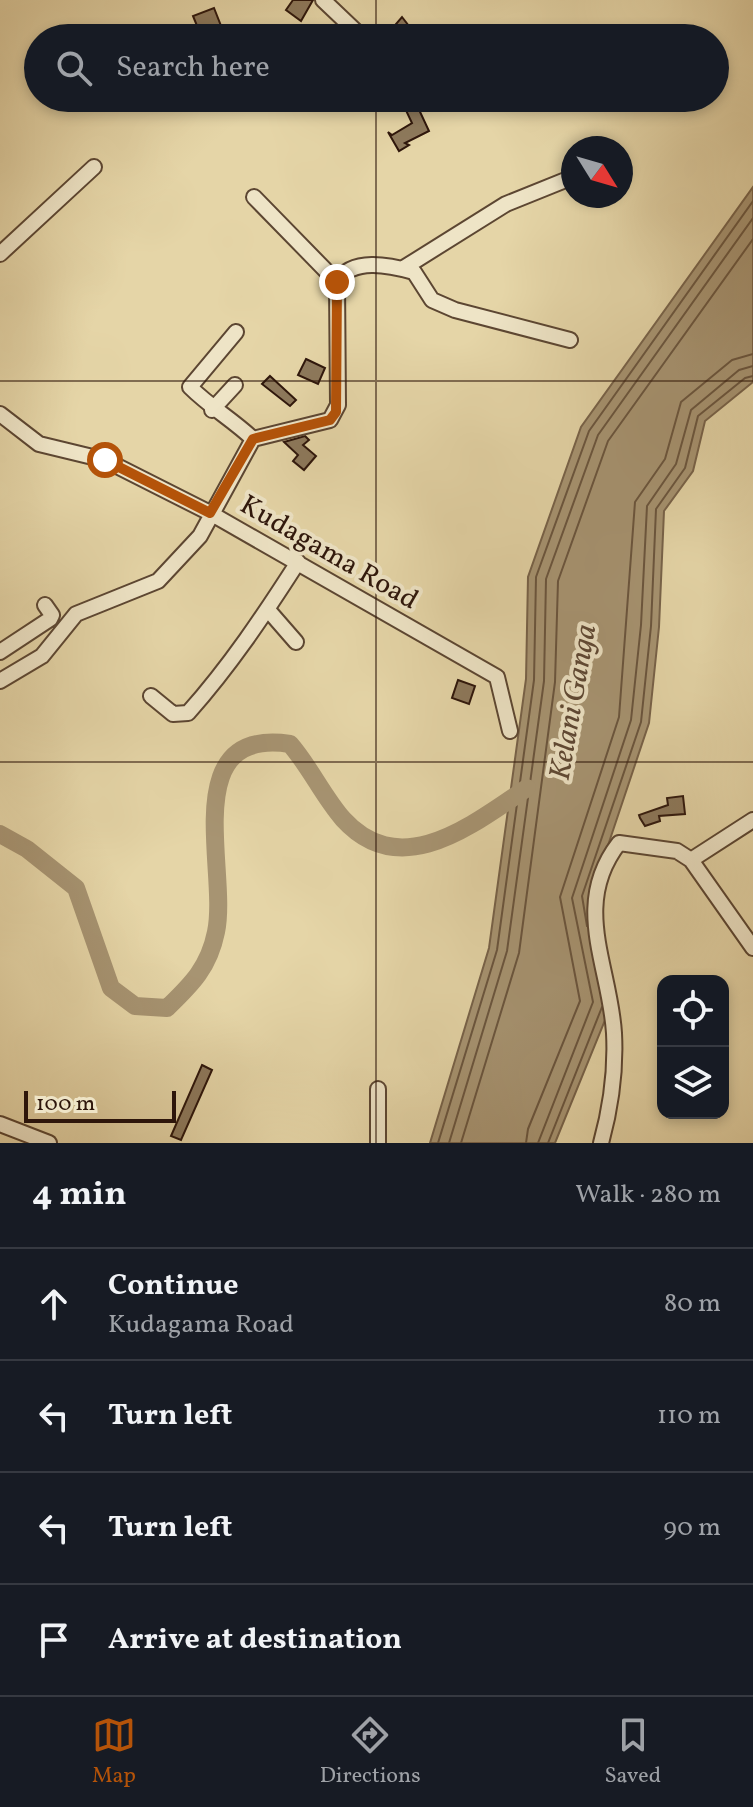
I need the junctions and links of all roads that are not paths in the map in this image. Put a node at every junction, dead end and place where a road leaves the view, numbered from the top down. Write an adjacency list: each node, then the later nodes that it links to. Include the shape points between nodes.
1 (323, 0): 2 (street)
2 (348, 24)
3 (94, 167): 6 (street)
4 (561, 182): 7 (street, via 506,204)
5 (254, 197): 8 (street)
6 (0, 254)
7 (402, 269): 8 (street, via 354,265); 10 (street, via 414,272 432,300 455,310)
8 (337, 282): 14 (street, via 336,412 330,420)
9 (236, 332): 12 (street, via 190,387)
10 (570, 340)
11 (235, 385): 12 (street)
12 (212, 410): 14 (street)
13 (0, 414): 15 (street, Kudagama Road, via 39,444 105,460)
14 (253, 439): 15 (street)
15 (210, 513): 16 (street, Kudagama Road); 21 (street, via 200,536 158,581 76,614 42,656)
16 (298, 562): 18 (street); 23 (street, Kudagama Road, via 497,677)
17 (45, 605): 20 (street, via 50,619)
18 (269, 611): 19 (street); 22 (street, via 188,713 173,714)
19 (296, 642)
20 (0, 652)
21 (0, 681)
22 (151, 696)
23 (510, 731)
24 (753, 820): 25 (street)
25 (691, 860): 26 (street); 31 (street, via 677,851 619,843 606,860 594,934 614,1031 612,1104)
26 (753, 948)
27 (378, 1089): 30 (street)
28 (0, 1125): 29 (street)
29 (49, 1143)
30 (378, 1143)
31 (601, 1143)

